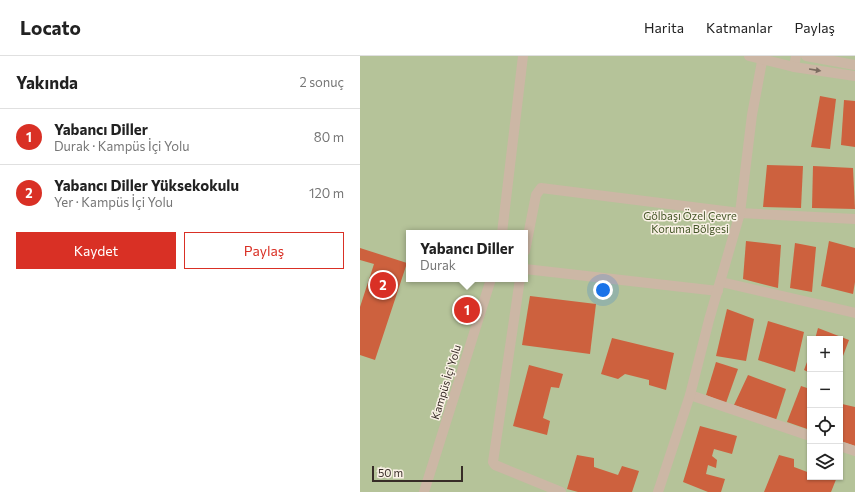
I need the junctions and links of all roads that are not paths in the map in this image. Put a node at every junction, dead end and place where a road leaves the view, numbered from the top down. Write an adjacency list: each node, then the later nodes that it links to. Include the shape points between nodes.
1 (523, 56): 11 (street)
2 (750, 56): 5 (street)
3 (796, 56): 7 (street)
4 (806, 56): 6 (street)
5 (763, 57): 7 (street); 9 (street, via 752,115)
6 (855, 65)
7 (794, 67): 8 (street, one-way to 8)
8 (855, 76)
9 (740, 214): 10 (street); 12 (street, via 541,188 536,195); 16 (street)
10 (855, 219)
11 (502, 230)
12 (528, 236)
13 (528, 269): 16 (street)
14 (490, 282): 22 (street, Kampüs İçi Yolu)
15 (520, 282): 23 (street, via 493,462)
16 (719, 286): 17 (street); 18 (street)
17 (855, 313)
18 (690, 396): 19 (street); 24 (street)
19 (807, 435)
20 (843, 447): 21 (street)
21 (855, 451)
22 (424, 492)
23 (561, 492)
24 (658, 492)

